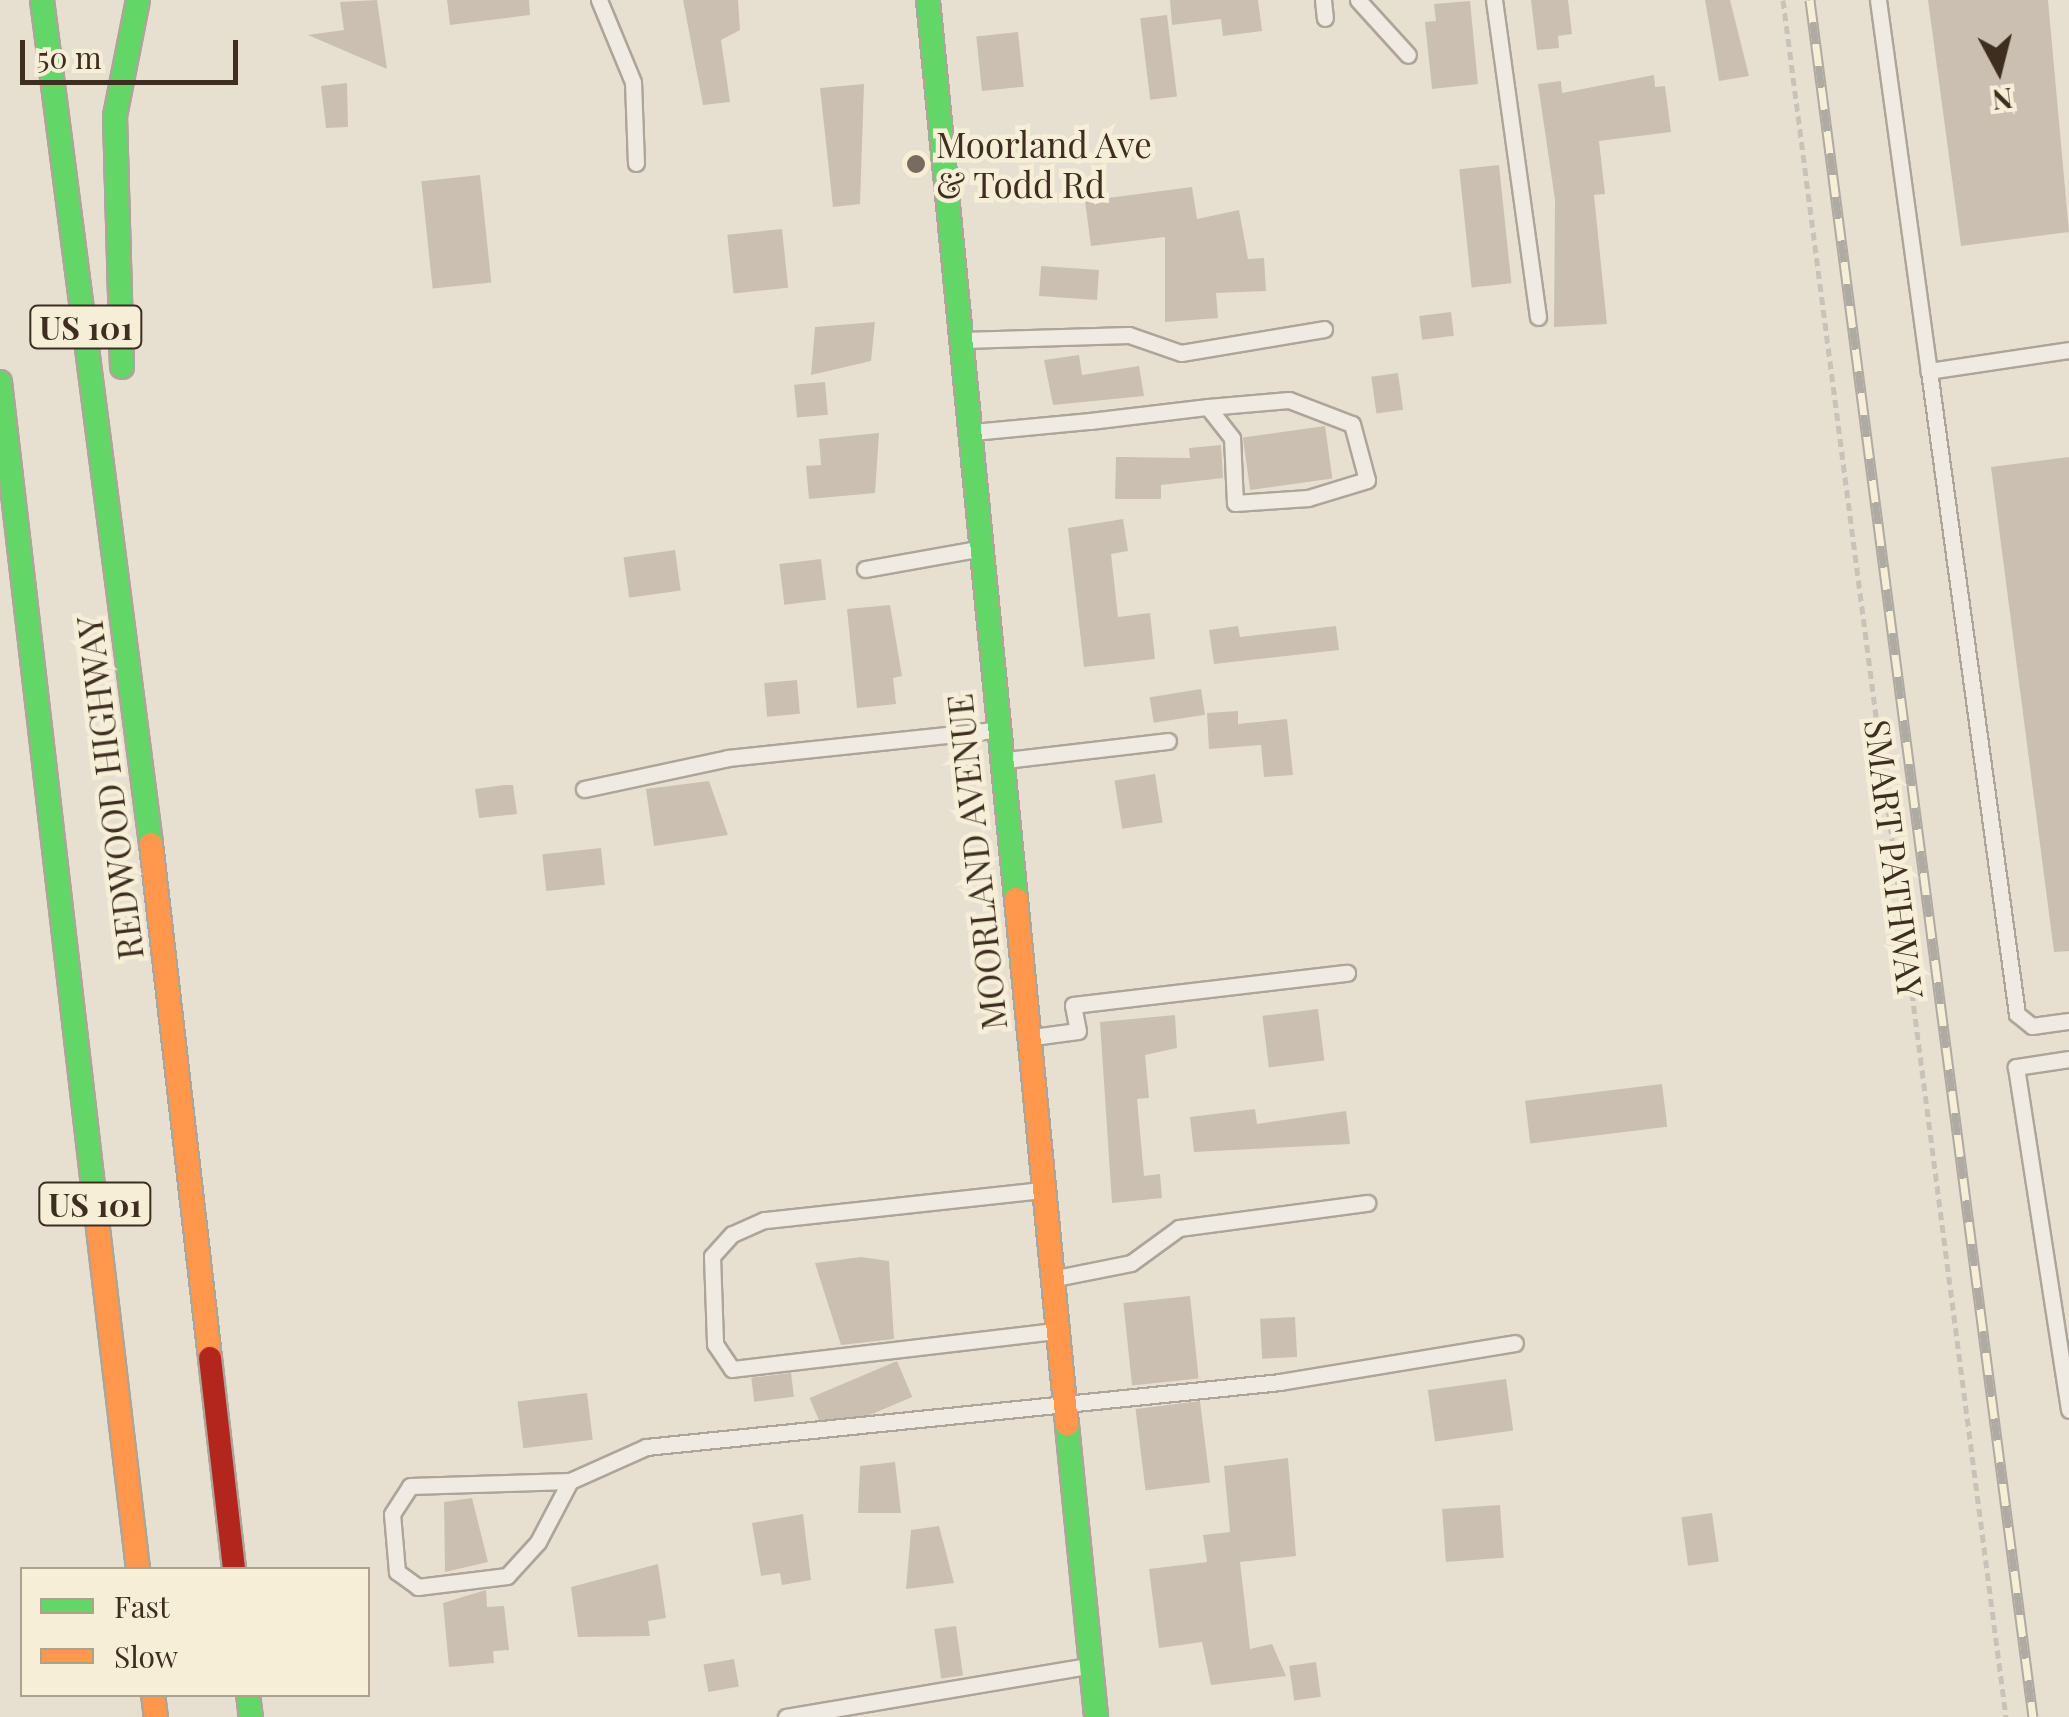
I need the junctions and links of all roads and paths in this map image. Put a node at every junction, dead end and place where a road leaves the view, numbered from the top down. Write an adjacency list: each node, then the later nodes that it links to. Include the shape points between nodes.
1 (42, 0): 24 (main road, REDWOOD HIGHWAY / US 101)
2 (138, 0): 24 (main road, via 115,116)
3 (600, 0): 12 (lane, via 632,82)
4 (928, 0): 15 (main road, MOORLAND AVENUE)
5 (1323, 0): 10 (lane)
6 (1358, 0): 11 (lane)
7 (1494, 0): 13 (lane)
8 (1783, 0): 47 (path, SMART PATHWAY)
9 (1878, 0): 17 (lane)
10 (1325, 18)
11 (1408, 55)
12 (636, 164)
13 (1538, 317)
14 (1324, 329): 15 (lane, via 1180,353 1129,335)
15 (959, 340): 20 (main road, MOORLAND AVENUE)
16 (2069, 350): 17 (lane)
17 (1929, 372): 31 (lane, via 2016,1014 2032,1026)
18 (0, 382): 29 (main road, REDWOOD HIGHWAY / US 101)
19 (1208, 407): 19 (lane, via 1289,400 1352,424 1367,480 1308,498 1235,502 1232,438); 20 (lane)
20 (969, 432): 21 (main road, MOORLAND AVENUE)
21 (980, 548): 22 (lane); 25 (main road, MOORLAND AVENUE)
22 (864, 568)
23 (0, 584): 29 (main road)
24 (130, 655): 43 (main road, REDWOOD HIGHWAY / US 101)
25 (998, 730): 27 (main road, MOORLAND AVENUE); 28 (lane, via 728,758)
26 (1168, 741): 27 (lane, via 1040,763)
27 (1002, 760): 32 (main road, MOORLAND AVENUE)
28 (584, 789)
29 (52, 838): 42 (main road, REDWOOD HIGHWAY / US 101)
30 (1348, 973): 32 (lane, via 1073,1005 1078,1031)
31 (2069, 1020)
32 (1029, 1037): 34 (main road, MOORLAND AVENUE)
33 (2069, 1059): 40 (lane, via 2016,1066)
34 (1044, 1190): 36 (main road, MOORLAND AVENUE); 37 (lane, via 764,1220 732,1234 712,1256 715,1344 732,1370)
35 (1367, 1204): 36 (lane, via 1179,1228 1131,1263)
36 (1052, 1278): 37 (main road, MOORLAND AVENUE)
37 (1058, 1330): 39 (main road, MOORLAND AVENUE)
38 (1515, 1343): 39 (lane)
39 (1065, 1408): 41 (lane, via 646,1447); 44 (main road, MOORLAND AVENUE)
40 (2069, 1410)
41 (570, 1481): 41 (lane, via 538,1542 507,1576 418,1587 397,1572 392,1514 410,1486)
42 (138, 1567)
43 (234, 1567)
44 (1091, 1666): 45 (lane); 46 (main road, MOORLAND AVENUE)
45 (786, 1717)
46 (1096, 1717)
47 (2006, 1717)

